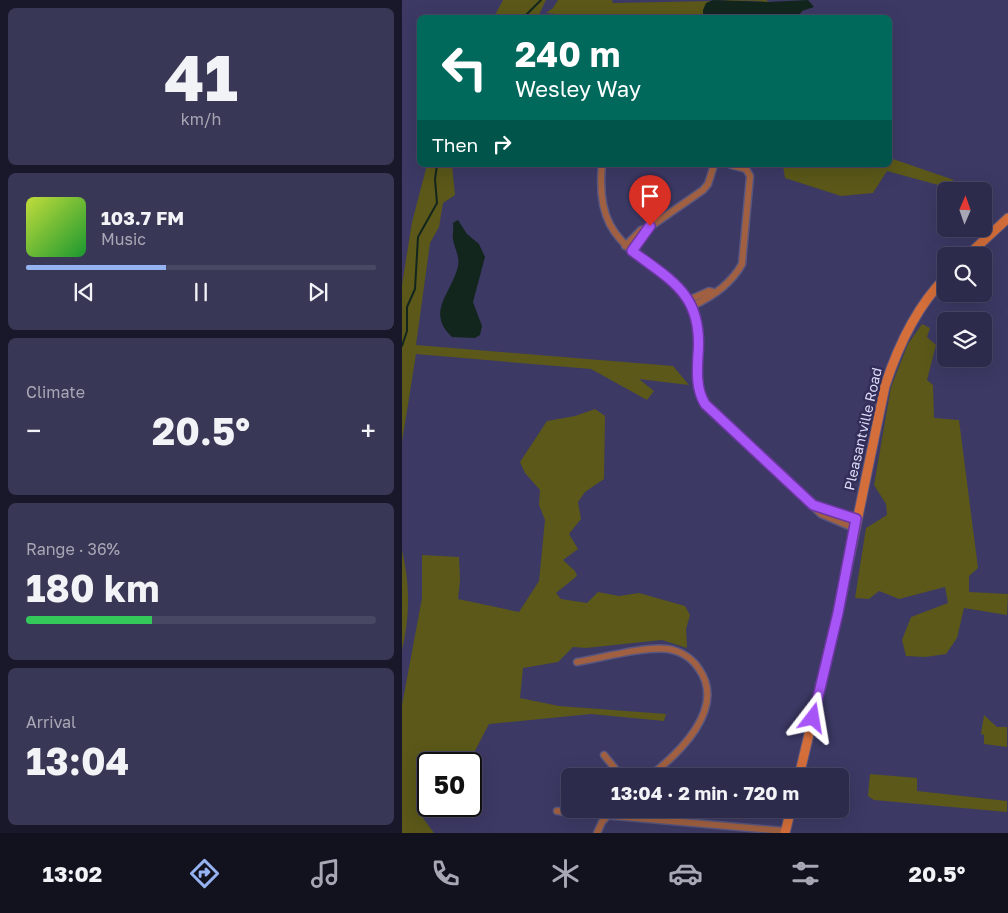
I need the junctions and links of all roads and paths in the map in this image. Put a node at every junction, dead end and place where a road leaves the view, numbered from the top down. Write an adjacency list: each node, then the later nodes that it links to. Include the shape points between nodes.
1 (602, 167): 6 (street, via 600,189 604,212)
2 (713, 167): 5 (street, via 703,190)
3 (739, 167): 10 (street, via 746,169 750,176 742,264 727,284 710,297)
4 (1008, 218): 7 (main road)
5 (647, 229): 6 (street, via 641,230); 8 (street)
6 (625, 246): 8 (street)
7 (977, 247)
8 (632, 251): 10 (street, via 669,277)
9 (937, 288): 11 (main road, Pleasantville Road, via 920,308 891,368 878,411)
10 (690, 303): 11 (street, via 699,331 697,378 705,404 824,516)
11 (855, 523): 16 (main road, Pleasantville Road)
12 (577, 662): 15 (street, via 666,649 683,654 701,671 707,687 704,712 680,750)
13 (604, 755): 14 (street)
14 (615, 768)
15 (659, 768)
16 (801, 768)
17 (557, 812): 18 (street)
18 (561, 812)
19 (605, 818): 23 (street)
20 (628, 818): 22 (street)
21 (789, 818): 22 (main road)
22 (785, 832)
23 (597, 833)

